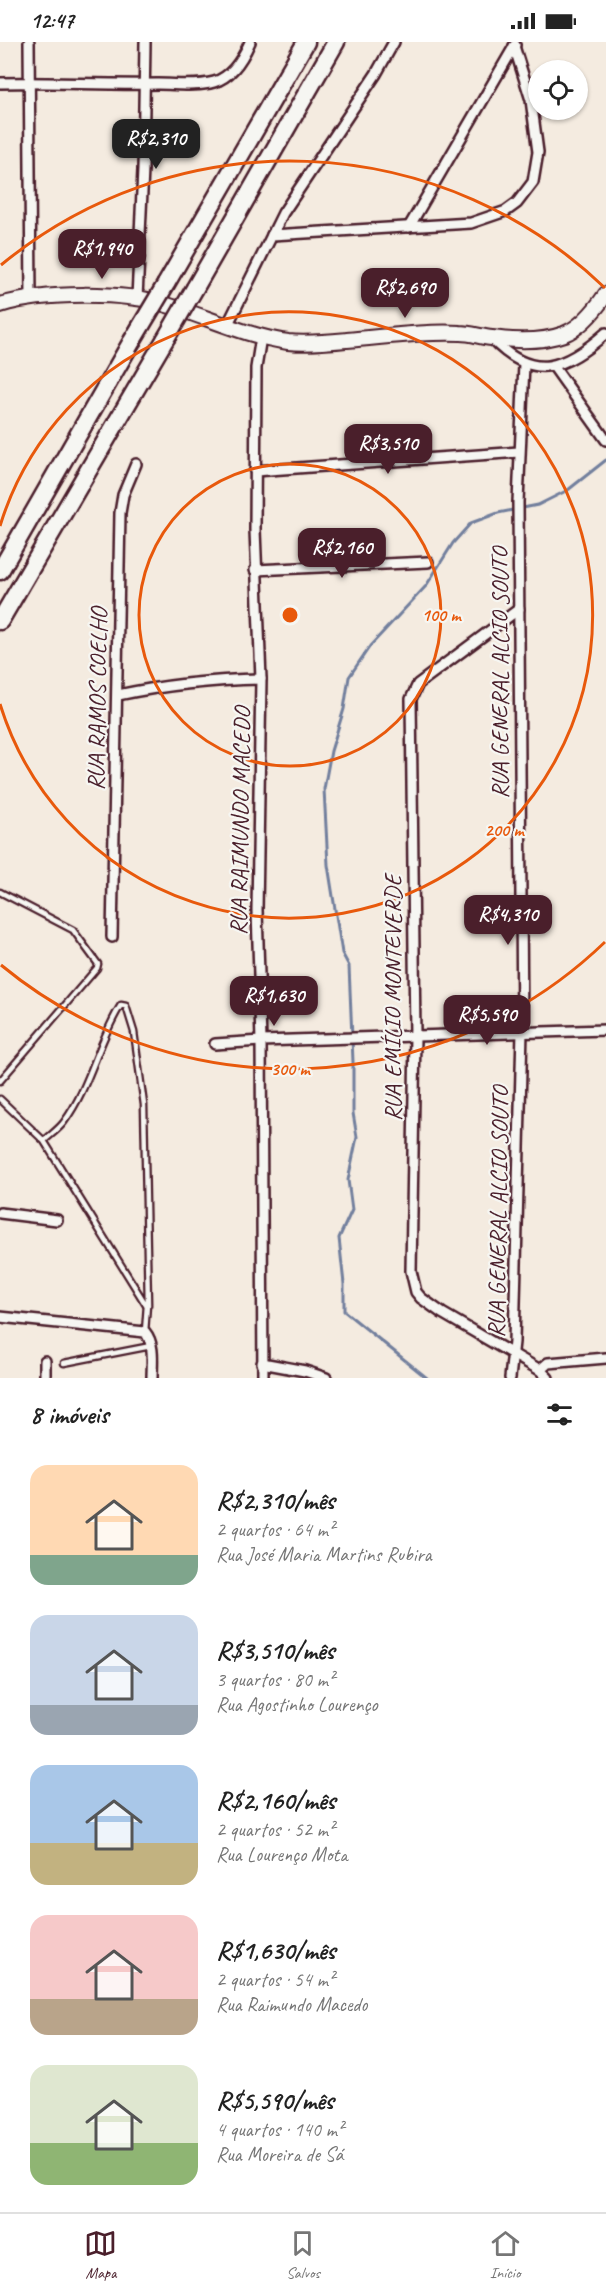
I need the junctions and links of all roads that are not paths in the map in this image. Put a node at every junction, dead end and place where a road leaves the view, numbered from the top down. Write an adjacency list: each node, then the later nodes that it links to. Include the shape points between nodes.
1 (29, 42): 8 (street)
2 (145, 42): 10 (street)
3 (250, 42): 10 (street, via 226,76 215,82)
4 (306, 42): 29 (highway, bridge)
5 (336, 42): 31 (highway, bridge)
6 (394, 42): 12 (street, via 300,185)
7 (515, 44): 11 (street); 11 (street, via 531,100 538,152 533,182 506,211 471,223)
8 (29, 82): 9 (street); 10 (street); 14 (street)
9 (0, 83)
10 (145, 85): 15 (street)
11 (409, 227): 12 (street)
12 (272, 235): 17 (street)
13 (606, 294): 20 (street, via 590,314 564,333 531,340)
14 (31, 298): 15 (street); 16 (street)
15 (137, 298): 17 (street)
16 (0, 305)
17 (227, 326): 19 (street)
18 (606, 333): 22 (street, via 577,356)
19 (261, 338): 20 (street, via 310,343 461,333); 26 (street, RUA RAIMUNDO MACEDO, via 256,368)
20 (491, 338): 21 (street, via 504,352)
21 (524, 363): 22 (street); 24 (street, RUA GENERAL ALCIO SOUTO)
22 (554, 367): 23 (street)
23 (606, 440)
24 (519, 452): 26 (street); 30 (street, RUA GENERAL ALCIO SOUTO)
25 (136, 464): 33 (street, RUA RAMOS COELHO, via 120,513)
26 (255, 471): 28 (street, RUA RAIMUNDO MACEDO)
27 (428, 562): 28 (street)
28 (255, 570): 32 (street, RUA RAIMUNDO MACEDO)
29 (0, 571)
30 (519, 609): 37 (street, RUA GENERAL ALCIO SOUTO); 38 (street, RUA EMÍLIO MONTEVERDE, via 418,684 411,699)
31 (0, 621)
32 (261, 679): 33 (street, via 208,680); 39 (street, RUA RAIMUNDO MACEDO, via 256,910)
33 (118, 695): 35 (street, RUA RAMOS COELHO)
34 (0, 892): 41 (lane, via 73,930 98,964)
35 (112, 937)
36 (606, 1030): 37 (street)
37 (522, 1031): 38 (street); 50 (street, RUA GENERAL ALCIO SOUTO)
38 (415, 1036): 39 (street); 50 (street, RUA EMÍLIO MONTEVERDE, via 412,1279 421,1298)
39 (261, 1041): 40 (street); 54 (street, RUA RAIMUNDO MACEDO)
40 (215, 1044)
41 (0, 1081)
42 (0, 1099): 43 (lane)
43 (44, 1141): 46 (lane); 46 (lane, via 63,1123 112,1020 121,1005 126,1006 134,1032 144,1105 150,1303)
44 (0, 1213): 45 (street)
45 (57, 1221)
46 (147, 1305): 48 (lane)
47 (0, 1317): 48 (street)
48 (145, 1332): 49 (street)
49 (151, 1346): 53 (lane); 57 (street)
50 (513, 1354): 55 (street, RUA EMÍLIO MONTEVERDE); 60 (street, RUA GENERAL ALCIO SOUTO)
51 (606, 1358): 55 (street, via 548,1363)
52 (45, 1361): 56 (street)
53 (64, 1363)
54 (262, 1363): 58 (street, RUA RAIMUNDO MACEDO); 59 (street)
55 (540, 1370): 61 (street, RUA EMÍLIO MONTEVERDE)
56 (45, 1378)
57 (152, 1378)
58 (263, 1378)
59 (326, 1378)
60 (510, 1378)
61 (548, 1378)

